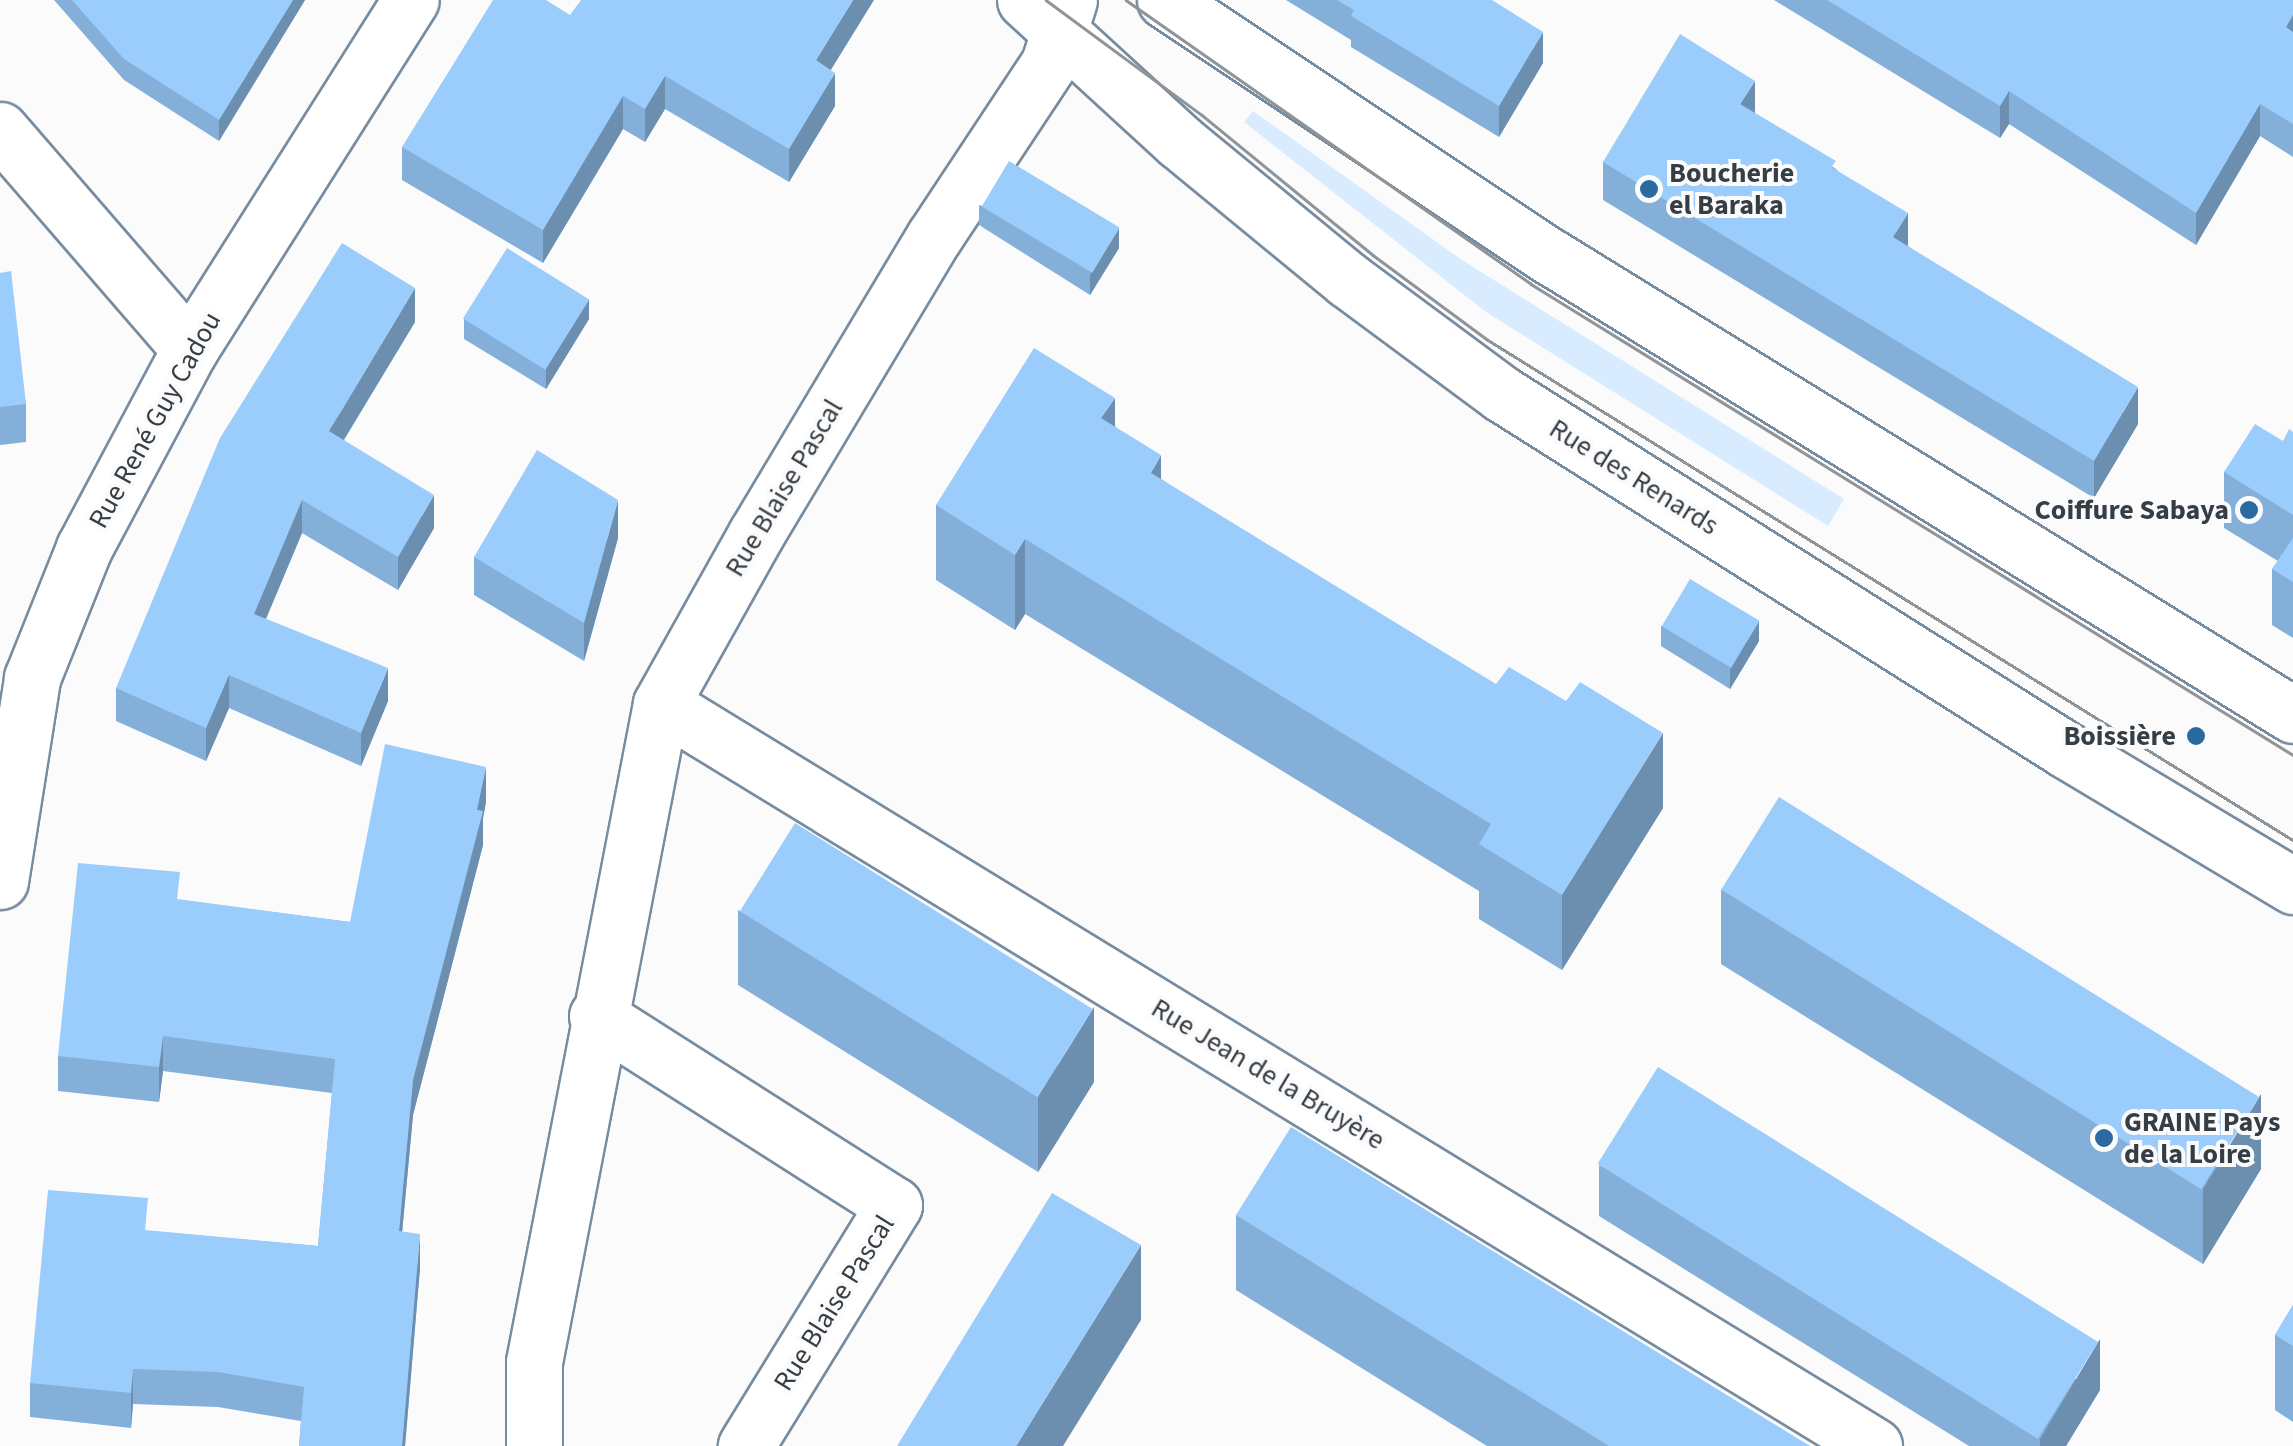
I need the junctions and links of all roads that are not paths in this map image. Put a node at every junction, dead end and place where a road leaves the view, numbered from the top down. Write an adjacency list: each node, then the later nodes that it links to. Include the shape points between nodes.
1 (410, 0): 5 (street, Rue René Guy Cadou)
2 (1164, 0): 7 (street, via 1551,256)
3 (1051, 11): 6 (street, Rue Blaise Pascal, via 1049,63 934,238); 9 (street, Rue des Renards, via 1166,129 1348,280 1502,394)
4 (0, 130): 5 (street)
5 (190, 349): 8 (street, Rue René Guy Cadou, via 84,548 32,678)
6 (660, 704): 10 (street, Rue Blaise Pascal); 13 (street, Rue Jean de la Bruyère)
7 (2293, 715)
8 (0, 881)
9 (2293, 886)
10 (598, 1016): 11 (street, Rue Blaise Pascal, via 534,1362); 12 (street, Rue Blaise Pascal, via 894,1205)
11 (534, 1446)
12 (746, 1446)
13 (1874, 1446)

